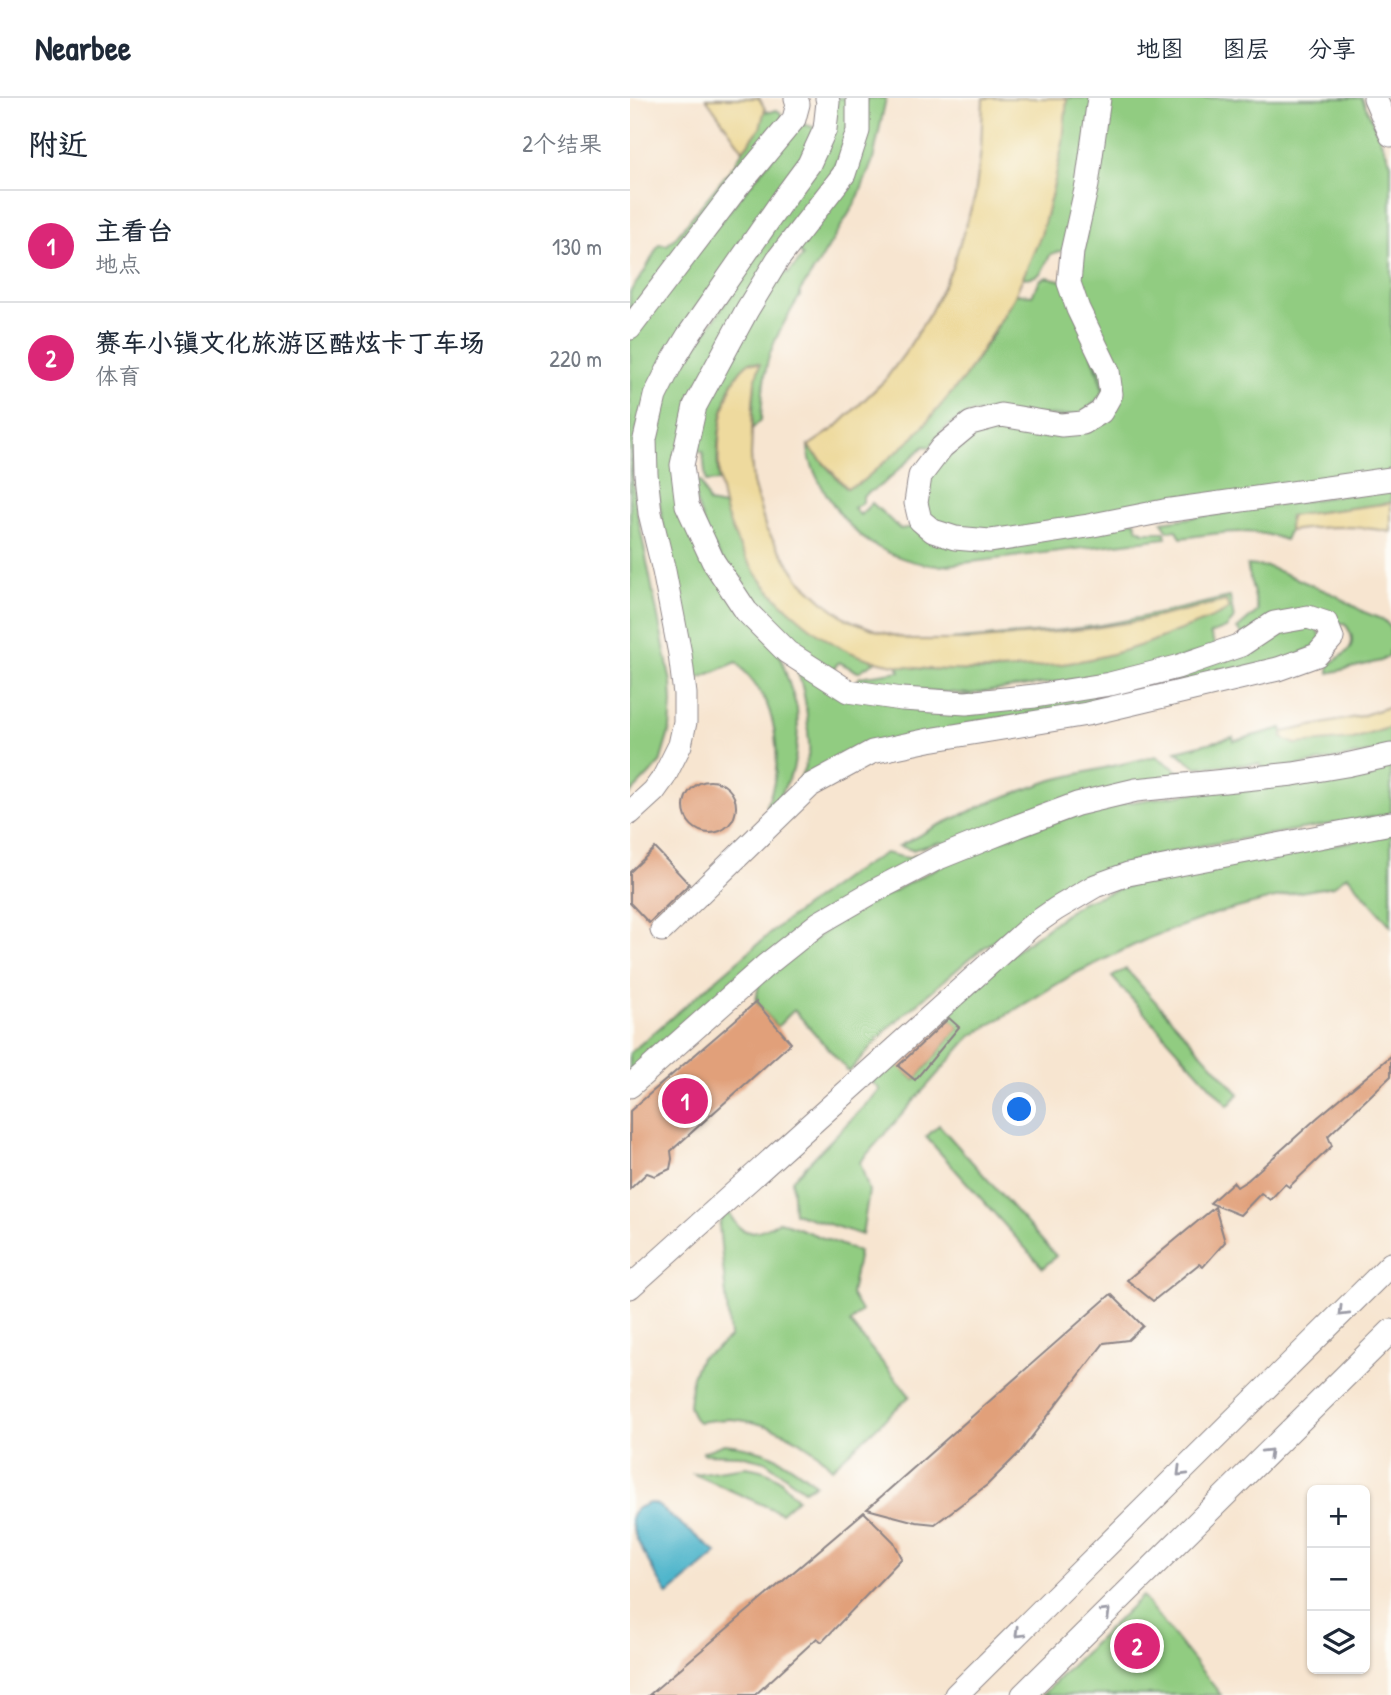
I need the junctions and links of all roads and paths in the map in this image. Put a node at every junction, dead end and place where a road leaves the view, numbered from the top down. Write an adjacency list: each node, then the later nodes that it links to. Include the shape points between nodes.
1 (796, 98): 7 (street, via 794,119)
2 (827, 98): 10 (street, via 825,129 809,164 688,336 656,396 645,439 646,474 680,654 685,722 680,746 664,777)
3 (858, 98): 12 (street, via 858,131 844,174 778,259 747,310 695,406 682,465 687,505 713,561 746,611 786,652 848,691 966,703 1110,684 1177,667 1241,645 1274,624 1308,617 1326,623 1332,638 1317,655 1278,669 1087,714 872,752 811,785)
4 (1099, 98): 8 (street, via 1069,283 1108,370 1111,394 1101,412 1083,423 1061,425 1001,415 971,423 942,447 920,476 916,503 920,520 933,531 955,538 990,541)
5 (1375, 98): 6 (street)
6 (1391, 135)
7 (630, 328)
8 (1391, 479)
9 (1391, 755): 13 (street, via 1293,774 1100,798 936,859 819,923)
10 (630, 813)
11 (1391, 823): 15 (street, via 1128,874 1095,886 1056,909 1030,926)
12 (663, 930)
13 (630, 1086)
14 (1391, 1264): 17 (street, one-way to 17)
15 (630, 1287)
16 (1391, 1331): 18 (street, one-way to 16)
17 (956, 1695)
18 (1023, 1695)

